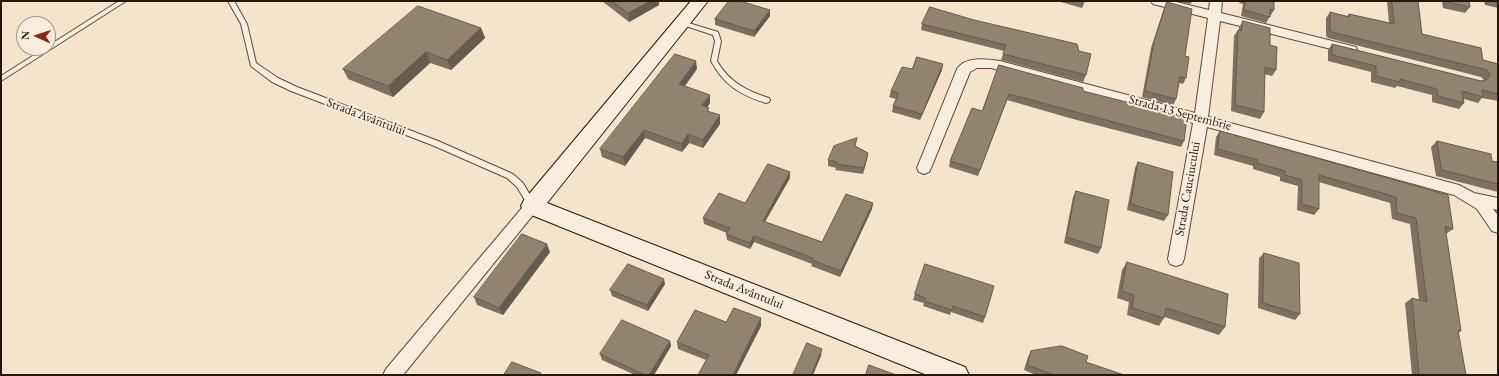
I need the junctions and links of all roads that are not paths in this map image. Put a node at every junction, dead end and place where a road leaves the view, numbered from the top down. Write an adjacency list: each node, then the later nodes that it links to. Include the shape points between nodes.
1 (122, 1): 9 (lane)
2 (231, 1): 13 (lane, Strada Avântului, via 244,24 253,64 274,80 435,143 510,176 520,185)
3 (700, 1): 7 (main road)
4 (1157, 1): 6 (street)
5 (1216, 1): 6 (street, Strada Cauciucului)
6 (1214, 16): 8 (street); 11 (street, Strada Cauciucului)
7 (682, 23): 10 (lane, via 716,34 718,41 714,61 728,81 748,95); 13 (main road)
8 (1361, 52)
9 (1, 79)
10 (766, 100)
11 (1201, 119): 12 (street, Strada 13 Septembrie, via 1000,64 977,63 964,69); 14 (street, Strada 13 Septembrie, via 1459,191); 15 (street, Strada Cauciucului)
12 (924, 168)
13 (532, 206): 16 (street); 17 (main road, Strada Avântului)
14 (1496, 215)
15 (1176, 259)
16 (392, 375)
17 (956, 375)

